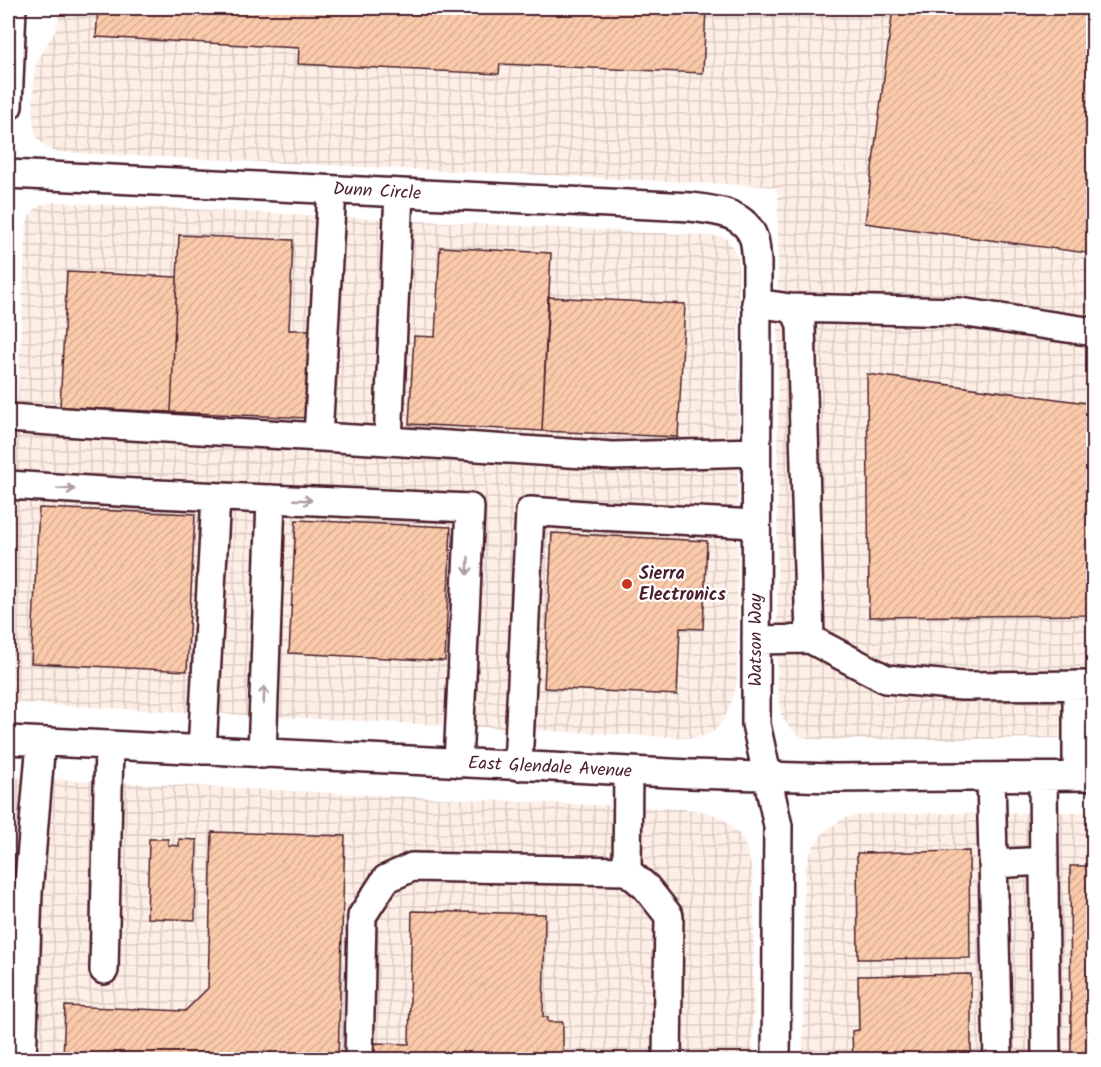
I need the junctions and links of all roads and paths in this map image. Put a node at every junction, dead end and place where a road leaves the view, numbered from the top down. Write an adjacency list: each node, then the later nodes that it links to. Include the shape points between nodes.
1 (13, 8): 2 (street)
2 (8, 106)
3 (8, 174): 4 (street, Dunn Circle)
4 (332, 190): 5 (street, Dunn Circle); 11 (street)
5 (399, 193): 6 (street, Dunn Circle, via 691,207 713,210); 12 (street)
6 (744, 222): 7 (street, Watson Way, via 755,241)
7 (756, 303): 8 (street); 13 (street, Watson Way)
8 (790, 308): 9 (street, via 960,312); 18 (street, via 801,326)
9 (1094, 332)
10 (8, 418): 11 (street)
11 (318, 437): 12 (street)
12 (388, 441): 13 (street, via 613,456)
13 (756, 452): 17 (street, Watson Way)
14 (8, 486): 15 (street, one-way to 15)
15 (216, 496): 16 (street); 24 (street)
16 (271, 499): 25 (street, one-way to 16); 26 (street, one-way to 26, via 470,508)
17 (756, 524): 19 (street, Watson Way); 27 (street, via 530,511)
18 (810, 639): 19 (street); 20 (street, via 886,679 962,686)
19 (756, 640): 29 (street, Watson Way, via 756,724)
20 (1085, 685): 30 (street)
21 (8, 740): 22 (street, East Glendale Avenue)
22 (41, 742): 23 (street, East Glendale Avenue); 37 (street, via 28,893)
23 (109, 745): 24 (street, East Glendale Avenue); 36 (street)
24 (202, 750): 25 (street, East Glendale Avenue)
25 (262, 754): 26 (street, East Glendale Avenue)
26 (458, 763): 27 (street, East Glendale Avenue)
27 (518, 766): 28 (street, East Glendale Avenue)
28 (628, 771): 29 (street, East Glendale Avenue); 35 (street)
29 (768, 776): 31 (street, East Glendale Avenue); 40 (street, Watson Way, via 778,826)
30 (1085, 776): 32 (street, East Glendale Avenue)
31 (991, 777): 32 (street, East Glendale Avenue); 34 (street)
32 (1043, 777): 33 (street)
33 (1044, 861): 34 (street); 42 (street)
34 (993, 864): 41 (street)
35 (627, 871): 38 (street, via 412,867 386,879 362,916); 39 (street, via 669,916)
36 (104, 970)
37 (22, 1059)
38 (359, 1059)
39 (667, 1059)
40 (776, 1059)
41 (998, 1059)
42 (1046, 1059)

